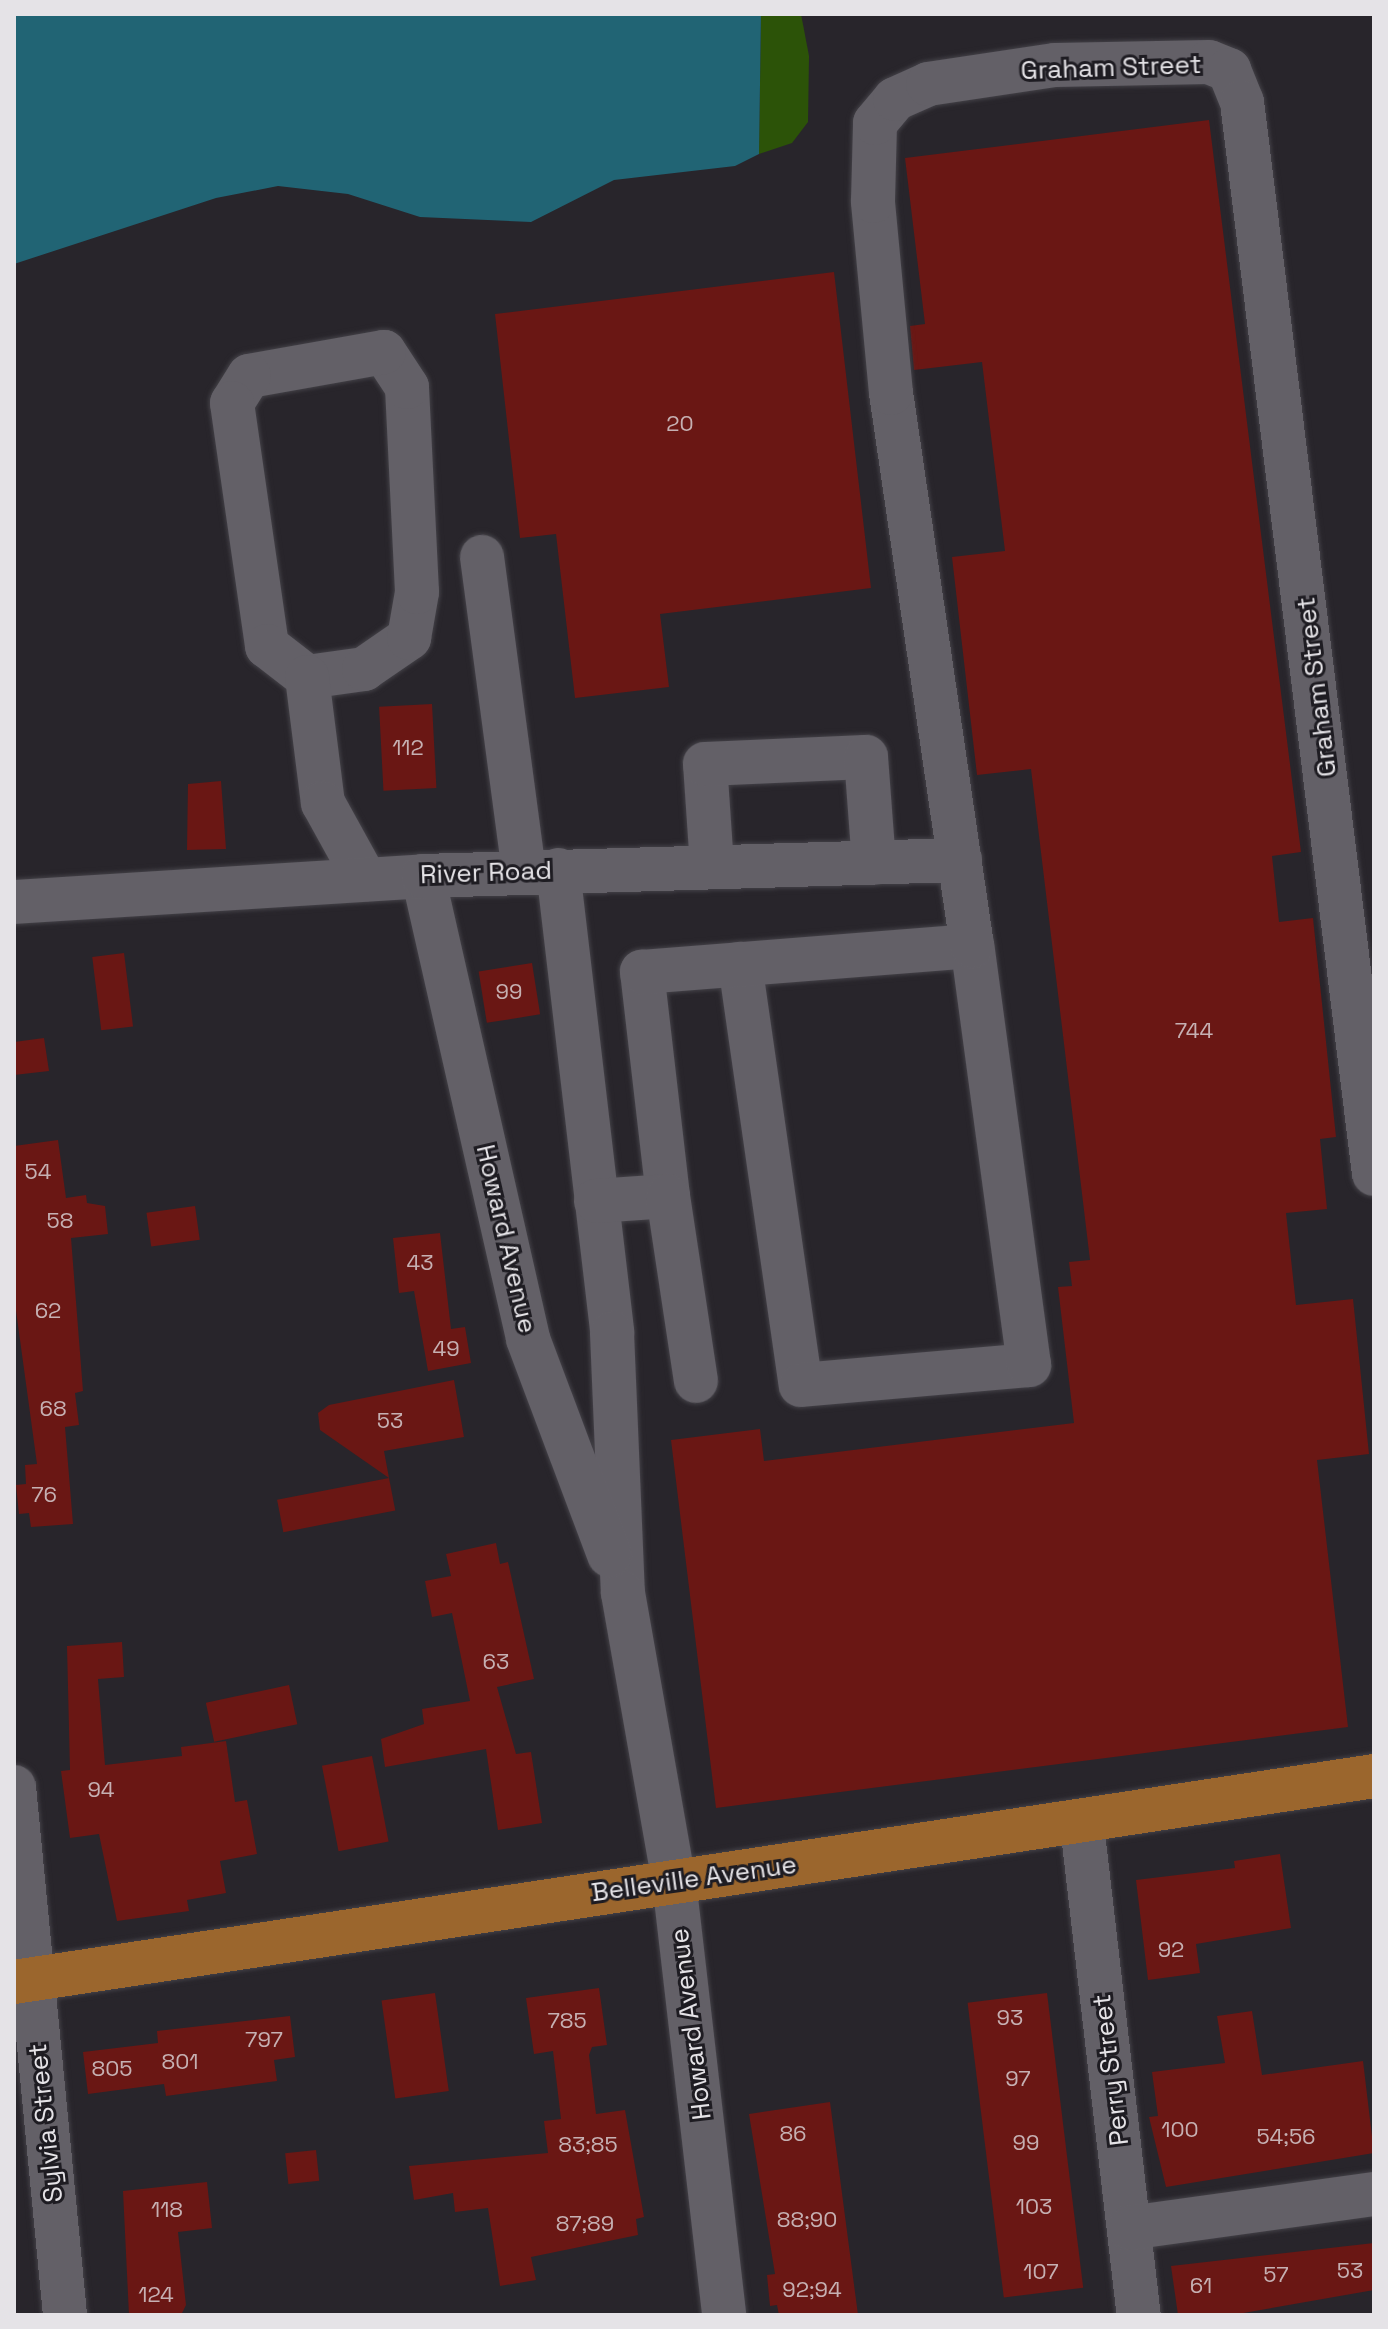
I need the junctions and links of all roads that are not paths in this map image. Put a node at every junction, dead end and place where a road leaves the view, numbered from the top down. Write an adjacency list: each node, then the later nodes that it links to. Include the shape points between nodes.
1 (482, 557): 6 (street, Howard Avenue)
2 (307, 677): 2 (street, via 267,646 232,403 249,376 384,352 407,387 417,592 409,638 364,669); 8 (street, via 323,803)
3 (960, 860): 4 (street, River Road); 10 (street, Graham Street); 12 (street, Graham Street, via 891,393 873,201 875,123 895,99 928,84 1055,65 1209,62 1229,70 1242,102)
4 (874, 863): 5 (street, River Road); 5 (street, via 866,757 705,764)
5 (712, 866): 6 (street, River Road)
6 (541, 871): 7 (street, River Road); 14 (street, Howard Avenue)
7 (423, 876): 8 (street, River Road); 16 (street, Howard Avenue, via 528,1339)
8 (365, 879): 9 (street, River Road)
9 (14, 902)
10 (972, 946): 11 (street); 11 (street, Graham Street, via 1029,1365 801,1385)
11 (740, 964): 13 (street, via 642,972)
12 (1374, 1174)
13 (668, 1196): 14 (street); 15 (street)
14 (596, 1201): 16 (street, Howard Avenue, via 612,1333)
15 (696, 1381)
16 (623, 1593): 20 (street, Howard Avenue)
17 (1374, 1776): 19 (main road, Belleville Avenue)
18 (14, 1787): 21 (street, Sylvia Street)
19 (1082, 1825): 20 (main road, Belleville Avenue); 23 (street, Perry Street)
20 (674, 1881): 21 (main road, Belleville Avenue); 25 (street, Howard Avenue)
21 (23, 1981): 24 (street, Sylvia Street)
22 (1374, 2194): 23 (street)
23 (1129, 2228): 26 (street, Perry Street)
24 (65, 2315)
25 (724, 2315)
26 (1139, 2315)

